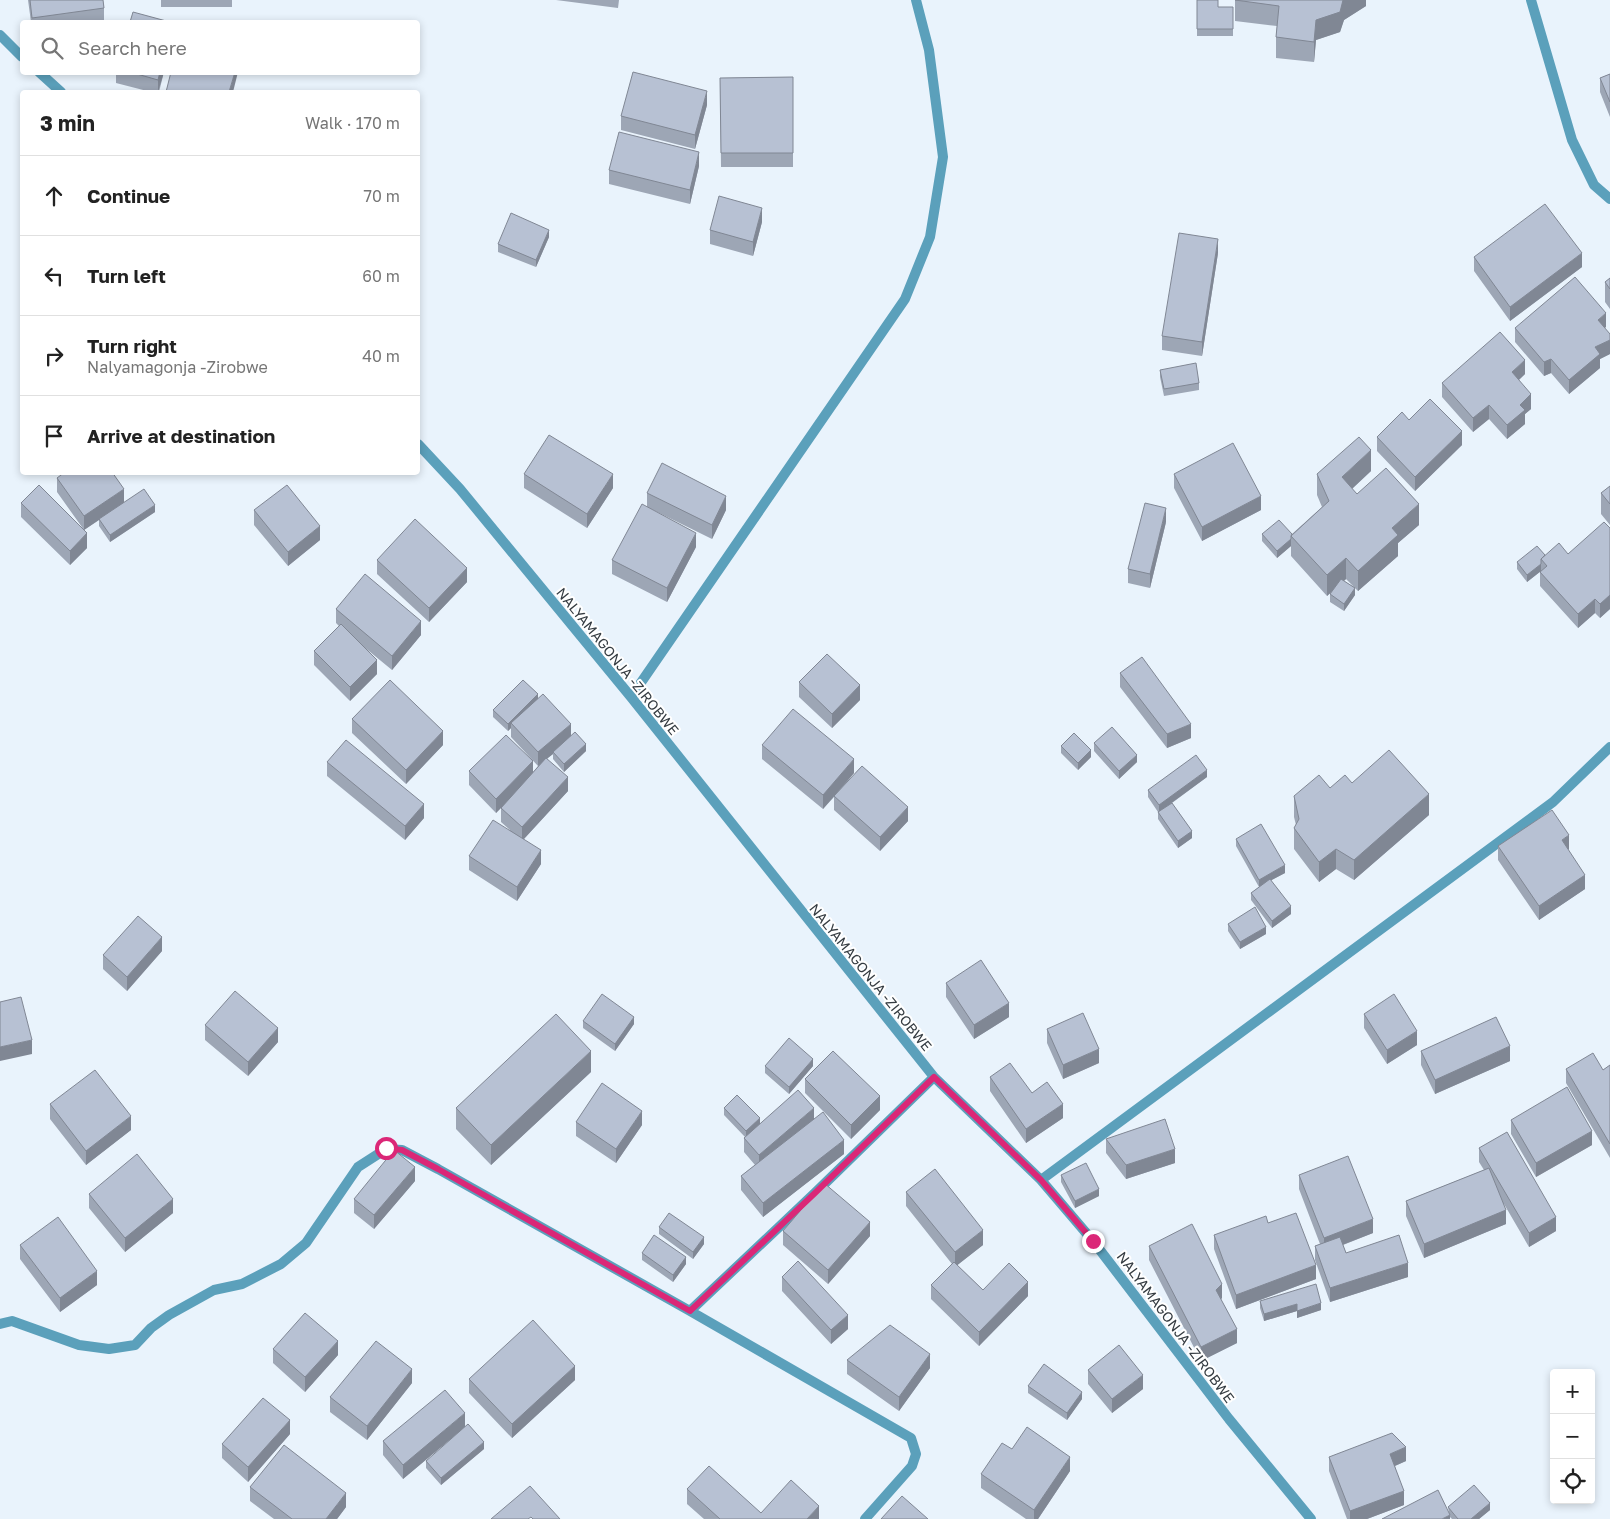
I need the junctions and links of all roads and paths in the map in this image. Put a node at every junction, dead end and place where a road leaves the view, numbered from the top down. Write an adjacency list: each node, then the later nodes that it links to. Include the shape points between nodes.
1 (916, 0): 9 (street, via 929,50 943,157 930,237 905,299)
2 (1531, 0): 7 (street, via 1572,140 1594,185)
3 (0, 36): 4 (street)
4 (20, 55)
5 (43, 75): 6 (street)
6 (59, 90)
7 (1610, 199)
8 (420, 446): 9 (street, NALYAMAGONJA -ZIROBWE, via 460,489)
9 (631, 697): 11 (street, NALYAMAGONJA -ZIROBWE)
10 (1610, 747): 12 (street, via 1553,802)
11 (934, 1077): 12 (street, NALYAMAGONJA -ZIROBWE); 13 (street)
12 (1041, 1180): 16 (street, NALYAMAGONJA -ZIROBWE, via 1093,1241 1229,1419)
13 (690, 1311): 14 (street, via 438,1169 402,1150 386,1148 358,1167 306,1243 281,1264 242,1284 214,1290 169,1315 135,1345 109,1349 79,1345 12,1321); 15 (street, via 911,1438 916,1454 912,1466)
14 (0, 1324)
15 (865, 1519)
16 (1312, 1519)

